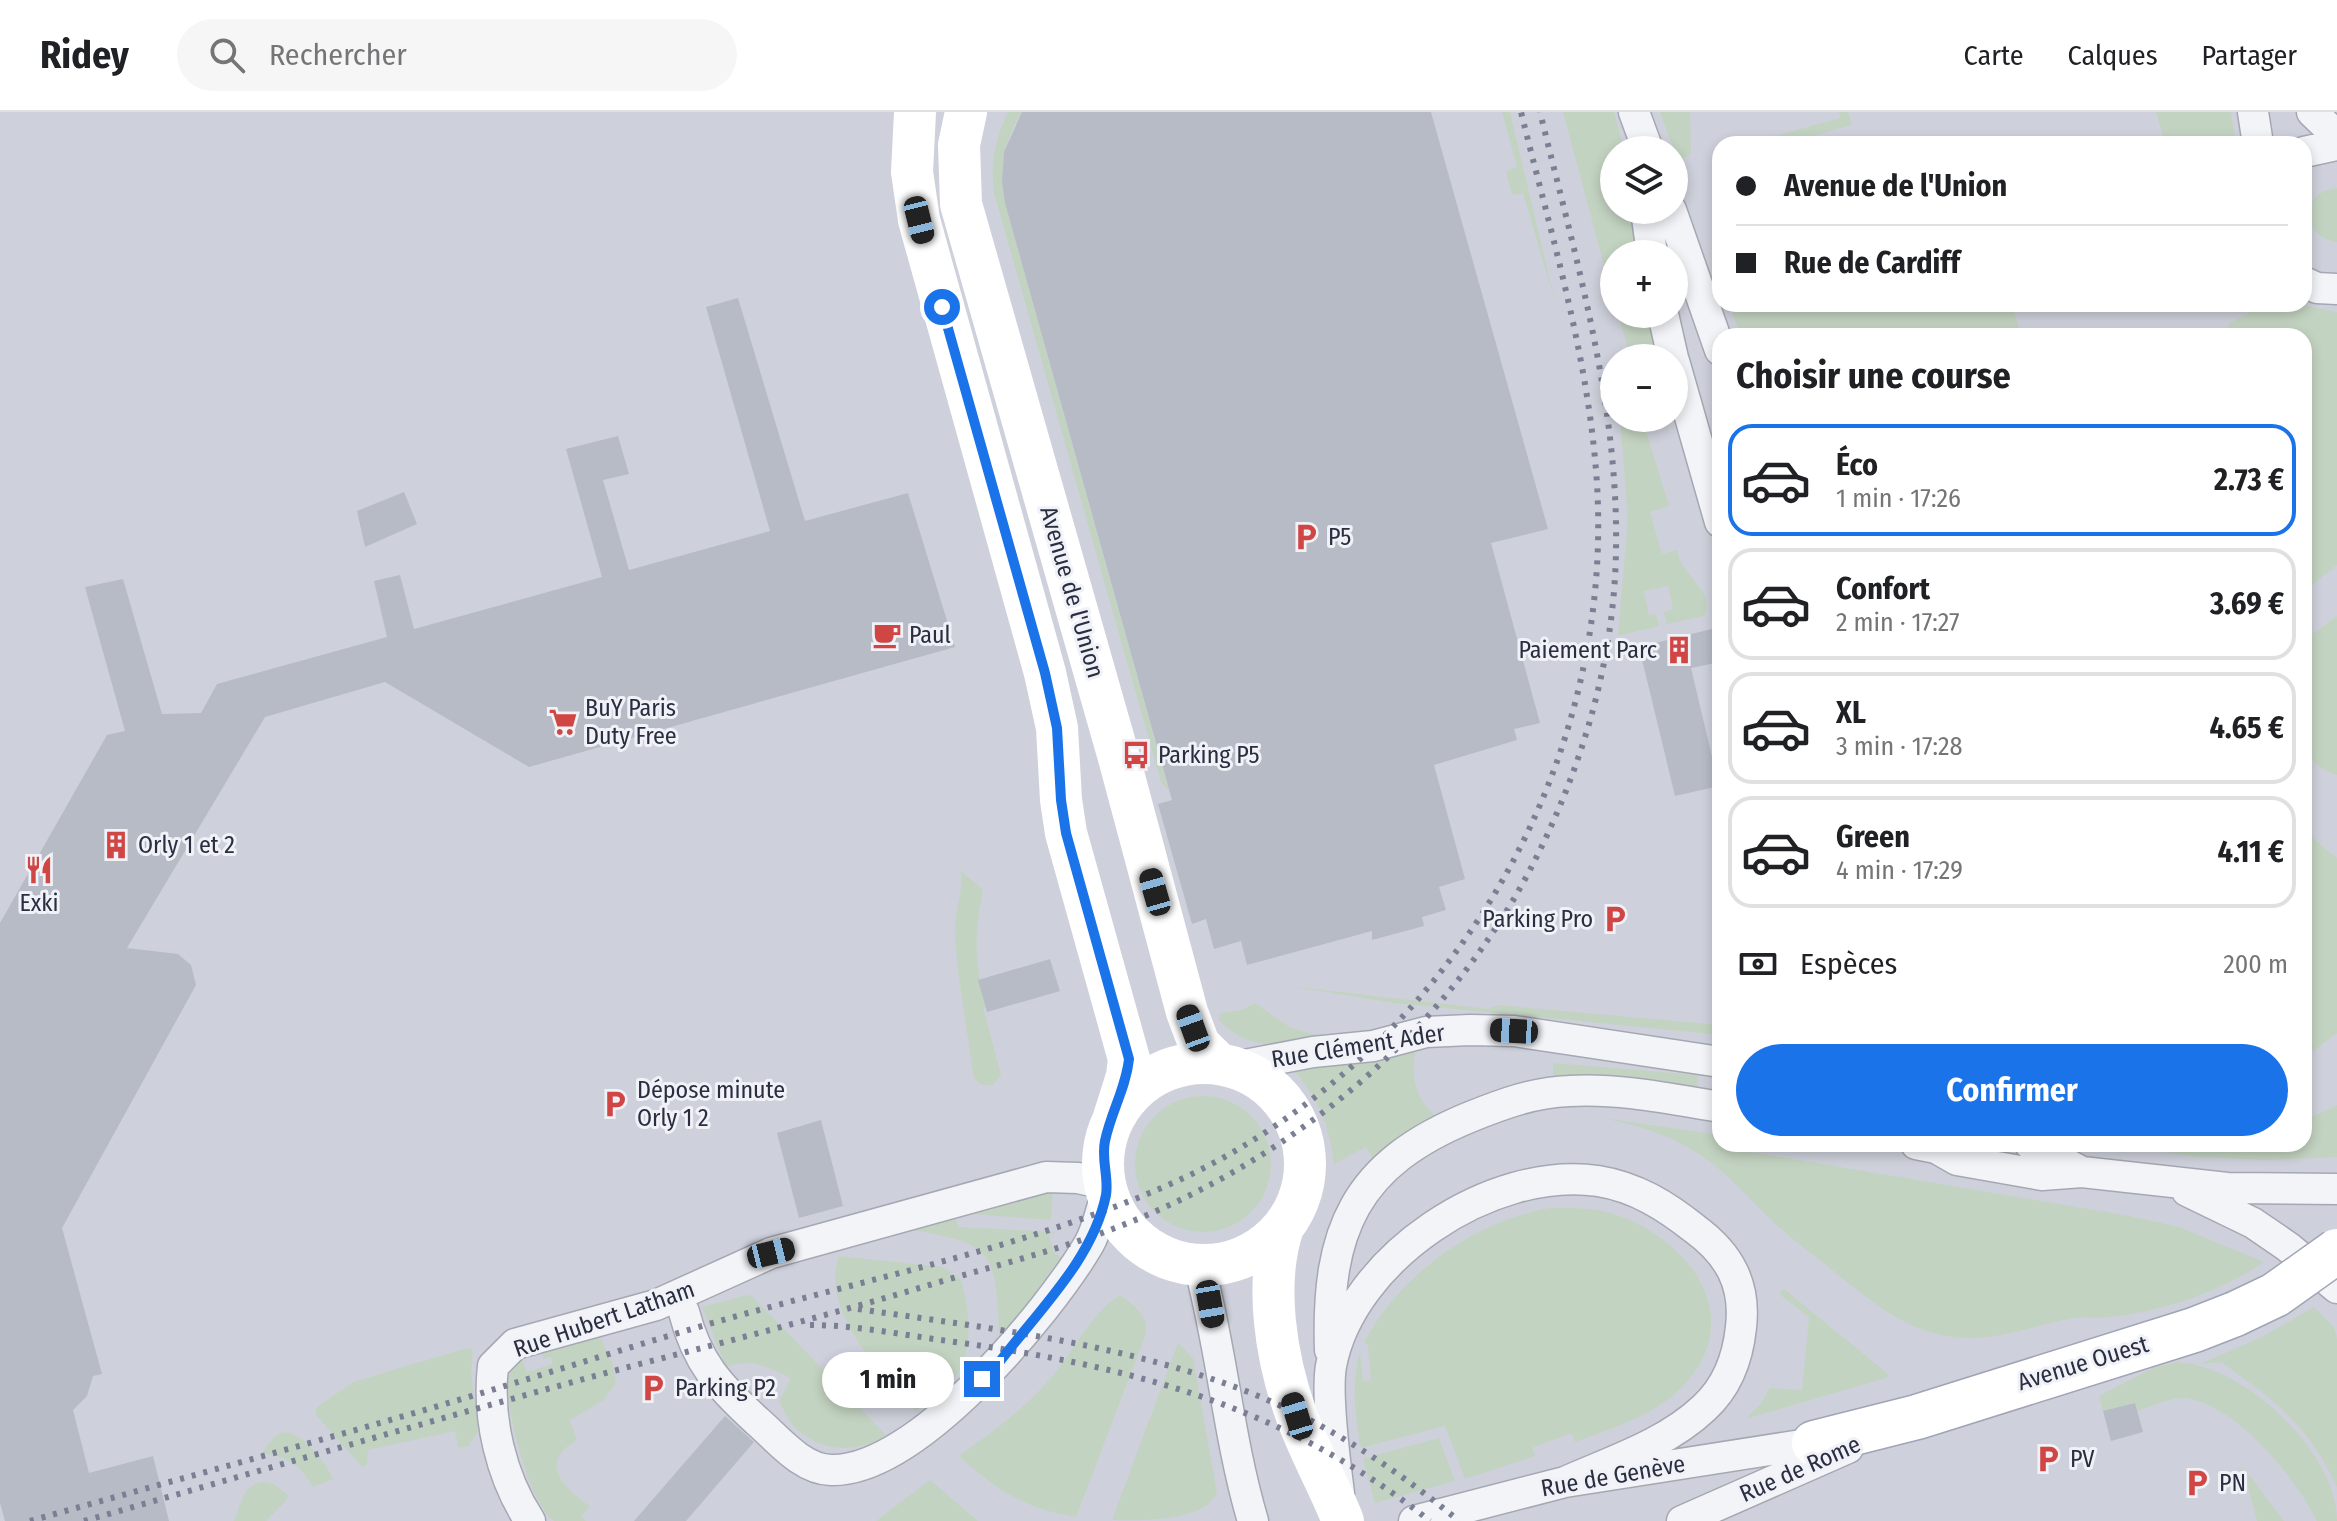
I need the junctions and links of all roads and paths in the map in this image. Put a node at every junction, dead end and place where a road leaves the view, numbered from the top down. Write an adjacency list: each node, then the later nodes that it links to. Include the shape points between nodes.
1 (915, 112): 22 (street, Avenue de l'Union, via 912,172 919,220 1045,673 1057,728 1066,833 1129,1059)
2 (966, 112): 20 (street, Avenue de l'Union, via 959,145 961,204 1187,1012 1199,1044)
3 (1627, 112): 7 (street)
4 (1634, 112): 8 (street)
5 (2253, 112): 9 (street)
6 (2312, 112): 10 (street)
7 (1633, 136)
8 (1643, 136)
9 (2257, 136)
10 (2337, 136)
11 (2337, 145): 12 (street)
12 (2312, 150)
13 (1676, 224): 16 (street)
14 (2312, 286): 15 (street)
15 (2337, 289)
16 (1712, 328)
17 (1669, 341): 18 (street)
18 (1712, 494)
19 (1712, 1061): 20 (street, Rue Clément Ader, via 1514,1031 1470,1030 1426,1032 1373,1046)
20 (1226, 1065): 22 (street, Avenue de l'Union, via 1178,1065 1153,1076); 29 (street, Avenue de l'Union, via 1274,1090 1301,1133 1303,1183)
21 (1712, 1106): 34 (street, via 1608,1091 1535,1095 1440,1130 1403,1152 1371,1182 1342,1233 1332,1271)
22 (1114, 1117): 27 (street, Avenue de l'Union, via 1102,1167)
23 (1941, 1152): 25 (street, via 1973,1164 2042,1175)
24 (2041, 1152): 25 (street)
25 (2082, 1172): 26 (street)
26 (2171, 1183): 28 (street); 32 (street, via 2253,1223)
27 (1106, 1188): 31 (street, Avenue de l'Union, via 1117,1215 1135,1238 1164,1256); 33 (street, via 1090,1242 998,1364 894,1453 874,1462 831,1470 794,1454 720,1387 695,1347); 40 (street, Rue Hubert Latham, via 1078,1178 1046,1177 960,1199 771,1253 656,1305 515,1344 493,1366 493,1414 506,1472)
28 (2337, 1189)
29 (1283, 1227): 31 (street, Avenue de l'Union, via 1245,1256); 41 (street, Avenue de l'Union, via 1274,1277 1287,1383)
30 (2337, 1251): 35 (main road, Avenue Ouest, bridge, via 2275,1295 2235,1314)
31 (1199, 1265): 38 (street)
32 (2337, 1288)
33 (684, 1312)
34 (1330, 1368): 37 (street, via 1357,1300 1383,1269 1418,1238 1464,1209 1516,1187 1560,1180 1599,1181 1663,1204 1720,1249 1734,1272 1742,1298 1736,1356 1719,1392 1683,1425); 41 (street)
35 (1917, 1417): 36 (main road, Avenue Ouest); 42 (street, Rue de Rome)
36 (1814, 1443): 37 (street, Rue de Genève)
37 (1565, 1482): 39 (street, Rue de Genève)
38 (1250, 1511)
39 (1425, 1518)
40 (530, 1521)
41 (1343, 1521)
42 (1682, 1521)

